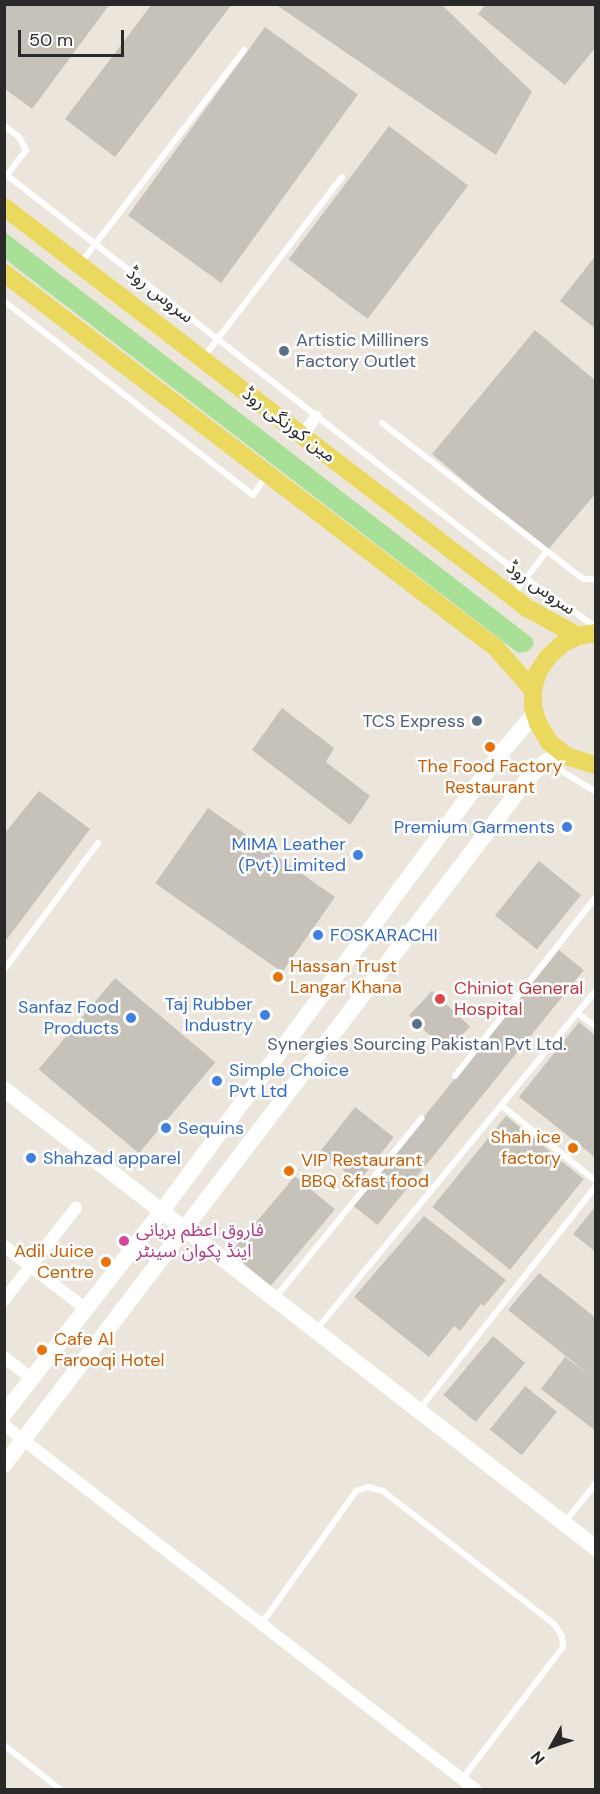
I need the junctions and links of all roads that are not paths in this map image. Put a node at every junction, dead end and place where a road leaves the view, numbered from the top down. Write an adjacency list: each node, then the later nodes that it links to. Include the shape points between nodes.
1 (244, 50): 6 (lane)
2 (4, 126): 3 (lane, via 19,137 26,150)
3 (6, 174): 6 (lane, سروس روڈ)
4 (342, 177): 10 (lane)
5 (4, 207): 7 (main road, مین کورنگی روڈ)
6 (96, 244): 7 (lane); 10 (lane, سروس روڈ)
7 (80, 265): 11 (main road, مین کورنگی روڈ)
8 (4, 273): 15 (main road)
9 (4, 301): 15 (lane, via 254,495)
10 (217, 340): 11 (lane); 12 (lane, سروس روڈ)
11 (202, 359): 14 (main road, مین کورنگی روڈ)
12 (316, 417): 14 (street); 17 (lane, سروس روڈ)
13 (382, 423): 16 (lane)
14 (302, 435): 19 (main road, مین کورنگی روڈ)
15 (268, 474): 22 (main road, via 495,648)
16 (547, 551): 17 (lane); 18 (lane, via 584,579)
17 (526, 579): 19 (lane); 20 (lane, سروس روڈ)
18 (596, 579)
19 (512, 596): 21 (main road, مین کورنگی روڈ)
20 (596, 627)
21 (587, 635): 22 (main road, via 562,644 548,657)
22 (533, 690): 23 (main road)
23 (534, 714): 24 (main road, via 549,742); 41 (street)
24 (566, 756): 25 (street); 26 (main road)
25 (547, 761): 27 (lane); 42 (street, via 529,777)
26 (596, 765)
27 (596, 792)
28 (98, 843): 30 (lane)
29 (596, 897): 34 (lane)
30 (4, 970)
31 (596, 990): 32 (lane)
32 (577, 1013): 33 (lane); 36 (lane)
33 (596, 1027)
34 (455, 1076)
35 (4, 1089): 41 (street)
36 (502, 1106): 38 (lane); 48 (lane)
37 (422, 1118): 45 (lane)
38 (596, 1181)
39 (596, 1186): 52 (lane)
40 (76, 1208): 44 (street)
41 (162, 1210): 42 (street); 47 (street)
42 (185, 1230): 45 (street); 54 (street)
43 (4, 1246): 44 (street)
44 (31, 1266): 46 (street); 47 (street)
45 (275, 1299): 48 (street)
46 (4, 1300)
47 (86, 1309): 50 (street)
48 (316, 1330): 52 (street)
49 (4, 1357): 50 (street)
50 (32, 1379): 51 (street)
51 (7, 1407)
52 (418, 1411): 57 (street)
53 (4, 1425): 54 (street)
54 (24, 1440): 55 (street); 59 (street)
55 (4, 1465)
56 (596, 1483): 57 (lane)
57 (564, 1524): 58 (street)
58 (596, 1548)
59 (262, 1623): 61 (street); 61 (lane, via 356,1491 368,1487 383,1491 555,1625 562,1636 562,1647)
60 (4, 1745): 63 (lane)
61 (462, 1779): 62 (street)
62 (474, 1789)
63 (61, 1790)

